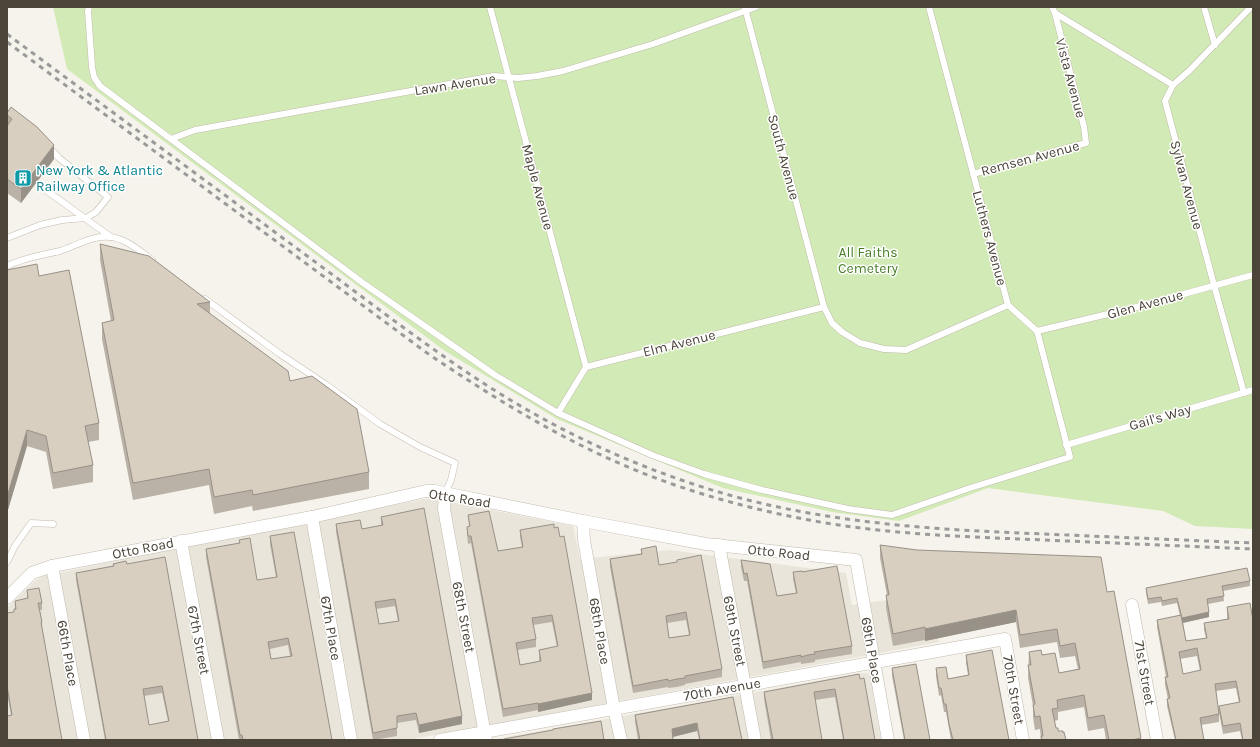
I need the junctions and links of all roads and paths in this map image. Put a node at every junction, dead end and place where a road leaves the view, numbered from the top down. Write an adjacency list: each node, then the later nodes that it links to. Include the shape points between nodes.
1 (89, 7): 13 (lane, via 94,77 100,86)
2 (490, 7): 11 (lane, Maple Avenue)
3 (756, 7): 8 (lane, Lawn Avenue)
4 (929, 7): 16 (lane, Luthers Avenue)
5 (1052, 7): 9 (lane, Vista Avenue)
6 (1204, 7): 10 (lane)
7 (1251, 7): 10 (lane, Sylvan Avenue)
8 (745, 9): 11 (lane, Lawn Avenue, via 653,44 563,71 537,76); 27 (lane, South Avenue)
9 (1055, 13): 12 (lane); 15 (lane, Vista Avenue)
10 (1215, 45): 12 (lane, Sylvan Avenue)
11 (509, 77): 13 (lane, Lawn Avenue, via 494,76 195,130); 29 (lane, Maple Avenue)
12 (1173, 85): 24 (lane, Sylvan Avenue, via 1166,101)
13 (172, 139): 32 (lane, via 363,283 495,375)
14 (45, 142): 18 (lane, via 59,158 108,197 96,212)
15 (1086, 143): 16 (lane, Remsen Avenue)
16 (973, 174): 26 (lane, Luthers Avenue)
17 (47, 191): 18 (lane)
18 (86, 218): 19 (lane); 20 (lane, via 40,225)
19 (110, 237): 21 (lane, via 124,241); 22 (lane, via 96,238)
20 (7, 238)
21 (157, 263)
22 (7, 266)
23 (1253, 275): 24 (lane, Glen Avenue)
24 (1214, 285): 28 (lane, Glen Avenue); 31 (lane, Sylvan Avenue)
25 (200, 295): 34 (lane, via 380,424 455,463)
26 (1008, 305): 27 (lane, South Avenue, via 906,350 884,349 860,342 832,323); 28 (lane, Luthers Avenue)
27 (824, 307): 29 (lane, Elm Avenue)
28 (1037, 331): 33 (lane)
29 (586, 367): 32 (lane)
30 (1253, 390): 31 (lane, Gail's Way)
31 (1244, 393): 33 (lane, Gail's Way)
32 (558, 413): 33 (lane, via 652,455 704,474 812,502 892,515 1070,457)
33 (1066, 445)
34 (445, 493): 35 (street, Otto Road, via 426,491); 36 (street, Otto Road); 49 (street, 68th Street, via 444,509)
35 (312, 517): 38 (street, Otto Road); 52 (street, 67th Place)
36 (583, 521): 39 (street, Otto Road); 48 (street, 68th Place, via 583,536)
37 (53, 524): 41 (lane, via 31,523)
38 (181, 541): 42 (street, Otto Road); 51 (street, 67th Street)
39 (719, 545): 40 (street, Otto Road); 47 (street, 69th Street)
40 (856, 560): 46 (street, 69th Place)
41 (7, 562)
42 (52, 566): 43 (street, Otto Road, via 32,573); 50 (street, 66th Place)
43 (7, 598)
44 (1132, 605): 58 (street, 71st Street)
45 (1005, 639): 46 (street, 70th Avenue); 57 (street, 70th Street)
46 (874, 662): 47 (street, 70th Avenue); 56 (street, 69th Place)
47 (745, 685): 48 (street, 70th Avenue); 55 (street, 69th Street)
48 (614, 709): 49 (street, 70th Avenue); 54 (street, 68th Place)
49 (486, 736): 53 (street, 70th Avenue)
50 (84, 740)
51 (218, 740)
52 (351, 740)
53 (440, 740)
54 (621, 740)
55 (755, 740)
56 (888, 740)
57 (1023, 740)
58 (1157, 740)

